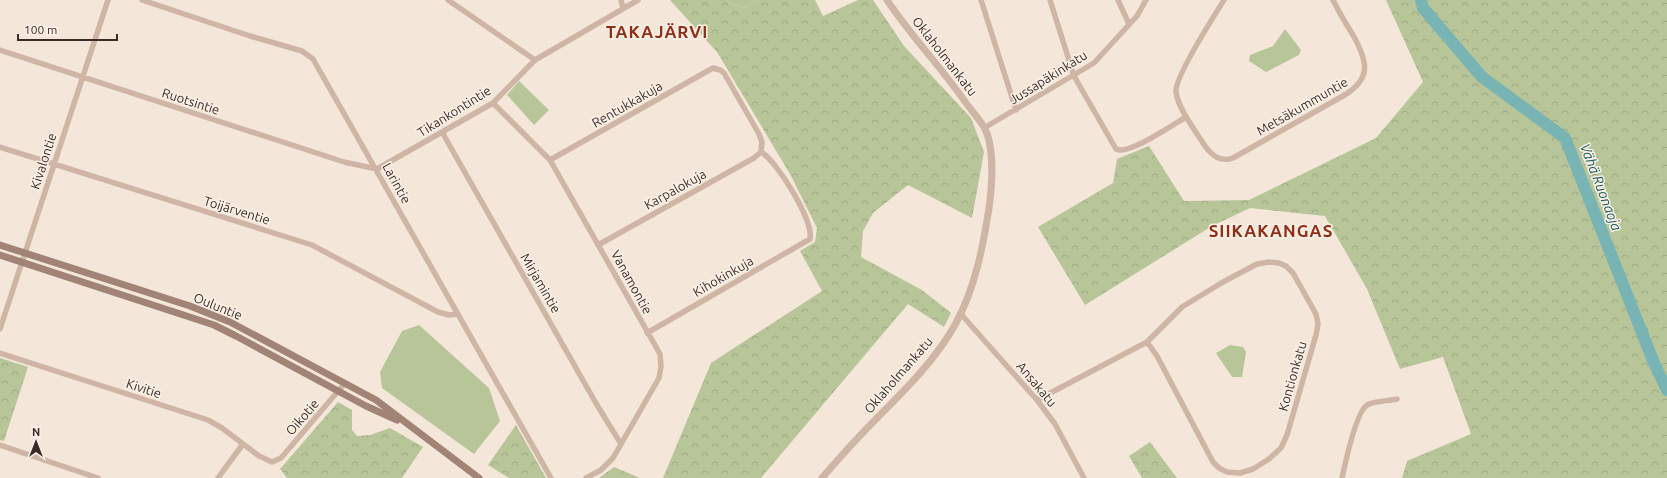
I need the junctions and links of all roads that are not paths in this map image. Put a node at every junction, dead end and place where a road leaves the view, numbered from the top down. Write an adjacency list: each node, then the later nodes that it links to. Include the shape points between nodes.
1 (108, 0): 18 (street, Kivalontie)
2 (142, 0): 28 (street, Larintie, via 307,53 317,64)
3 (450, 0): 16 (street)
4 (621, 0): 13 (street)
5 (638, 0): 13 (street, Tikankontintie)
6 (887, 0): 22 (street, Oklaholmankatu, via 946,74)
7 (981, 0): 20 (street)
8 (1050, 0): 17 (street)
9 (1118, 0): 14 (street)
10 (1146, 0): 14 (street, Jussapäkinkatu)
11 (1224, 0): 21 (street, Metsäkummuntie, via 1176,83 1176,95)
12 (1332, 0): 21 (street, Metsäkummuntie, via 1364,58 1364,76 1353,91 1229,160 1219,159 1210,152)
13 (623, 8): 16 (street, Tikankontintie)
14 (1129, 24): 17 (street, Jussapäkinkatu, via 1094,63)
15 (0, 50): 18 (street, Ruotsintie)
16 (535, 60): 19 (street, Tikankontintie)
17 (1074, 76): 20 (street, Jussapäkinkatu); 21 (street, via 1118,150 1131,148)
18 (82, 77): 27 (street, Kivalontie); 28 (street, Ruotsintie, via 353,165)
19 (493, 103): 23 (street, Tikankontintie); 26 (street, Vanamontie)
20 (1016, 110): 22 (street, Jussapäkinkatu)
21 (1186, 117)
22 (984, 128): 34 (street, Oklaholmankatu, via 991,156 991,194 977,268)
23 (442, 132): 28 (street, Tikankontintie); 46 (street, Mirjamintie)
24 (0, 147): 27 (street, Toijärventie)
25 (761, 152): 26 (street, Rentukkakuja, via 760,137 725,74 716,69 709,70); 29 (street, Karpalokuja); 37 (street, Kihokinkuja, via 785,178 810,226 810,239)
26 (550, 160): 29 (street, Vanamontie)
27 (54, 164): 31 (street, Kivalontie); 35 (street, Toijärventie, via 312,245 438,312)
28 (377, 169): 35 (street, Larintie)
29 (598, 244): 37 (street, Vanamontie)
30 (0, 246): 31 (main road, Ouluntie)
31 (24, 253): 33 (street, Kivalontie); 40 (main road, Ouluntie, via 190,306 230,322)
32 (0, 255): 33 (main road, Ouluntie)
33 (21, 262): 36 (street, Kivalontie); 41 (main road, Ouluntie, via 213,325)
34 (960, 313): 43 (street, Ansakatu); 56 (street, Oklaholmankatu, via 942,345 921,371)
35 (458, 314): 54 (street, Larintie)
36 (0, 329)
37 (647, 333): 46 (street, Vanamontie, via 660,354 661,370 659,378)
38 (1147, 342): 38 (street, Kontionkatu, via 1185,305 1252,266 1262,263 1279,263 1289,269 1317,318 1316,335 1283,444 1269,459 1240,474 1227,472 1213,462 1157,356); 43 (street, Kontionkatu)
39 (0, 352): 45 (street, Kivitie, via 208,420)
40 (345, 383): 41 (street, Oikotie); 44 (main road, Ouluntie, via 376,400)
41 (339, 391): 44 (main road, Ouluntie); 48 (street, Oikotie, via 281,458)
42 (1397, 399): 57 (street, via 1363,408)
43 (1037, 400): 50 (street, Ansakatu, via 1055,424)
44 (410, 426): 53 (main road, Ouluntie)
45 (242, 444): 48 (street, Kivitie); 52 (street)
46 (621, 444): 55 (street, Vanamontie, via 610,462)
47 (0, 445): 49 (street)
48 (272, 462)
49 (89, 477): 51 (street)
50 (1083, 477)
51 (98, 478)
52 (218, 478)
53 (479, 478)
54 (551, 478)
55 (586, 478)
56 (822, 478)
57 (1342, 478)

